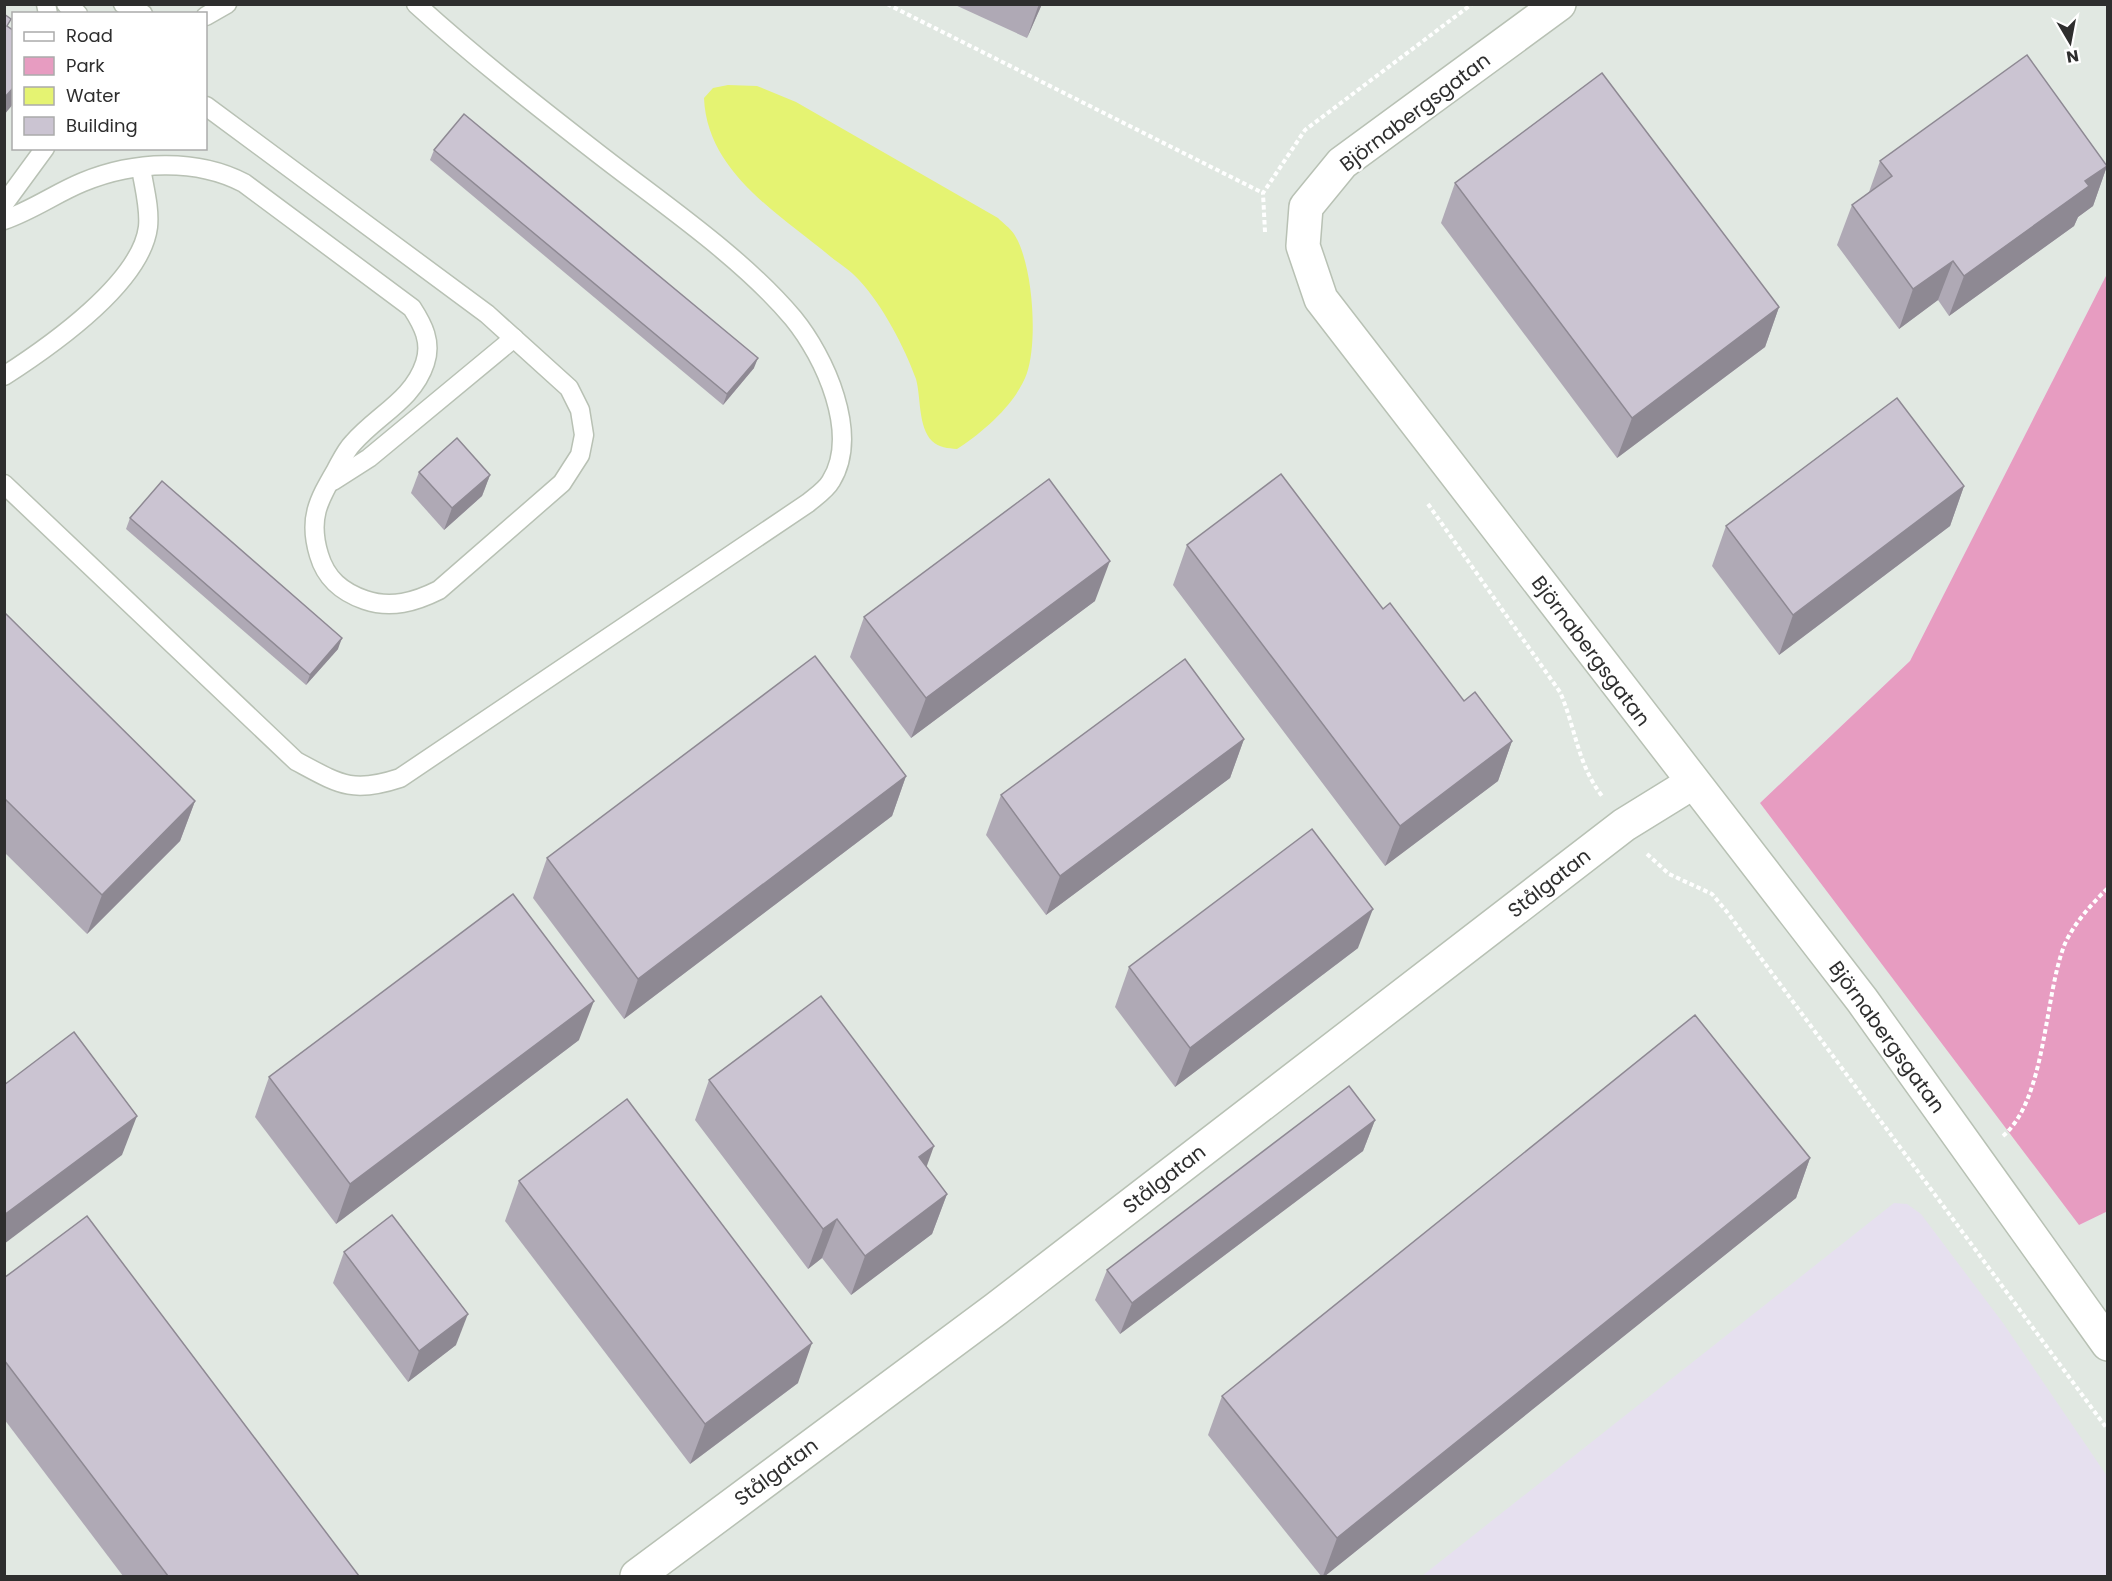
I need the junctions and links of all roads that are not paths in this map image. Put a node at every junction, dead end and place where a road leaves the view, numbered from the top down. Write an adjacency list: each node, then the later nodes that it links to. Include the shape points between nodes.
1 (123, 4): 5 (lane)
2 (227, 4): 6 (lane)
3 (416, 4): 15 (lane, via 744,270 793,319 818,358 835,396 843,433 840,459 830,483 808,503 400,778 373,787 338,784 296,762)
4 (1559, 4): 16 (street, Björnabergsgatan, via 1342,164 1306,207 1303,246 1321,299)
5 (139, 12)
6 (207, 15)
7 (207, 107): 12 (lane)
8 (44, 150): 10 (lane)
9 (141, 168): 11 (lane, via 84,182); 13 (lane, via 148,229 137,259 101,301 60,338); 14 (lane, via 188,165 221,171 244,183 412,308 424,326 428,343 418,381 352,443)
10 (4, 204)
11 (4, 220)
12 (514, 338): 14 (lane, via 369,458); 14 (lane, via 569,388 580,410 584,435 580,455 562,483 439,590 409,602 375,604 352,596 331,581 322,567 313,537 315,513)
13 (4, 376)
14 (329, 483)
15 (4, 484)
16 (1692, 783): 17 (street, Björnabergsgatan, via 1862,1000); 18 (street, Stålgatan, via 1624,825 996,1309)
17 (2108, 1344)
18 (637, 1576)

